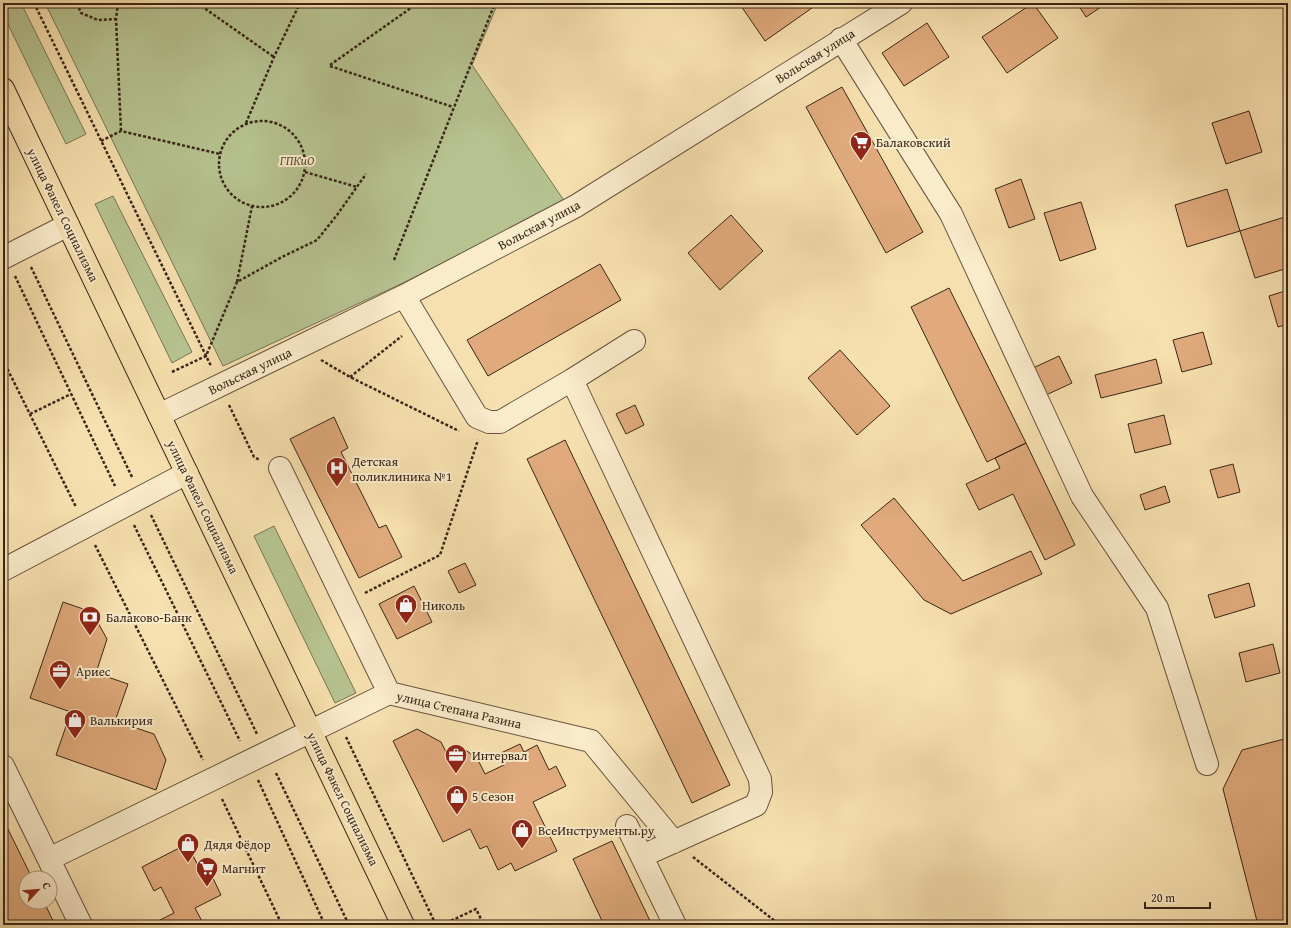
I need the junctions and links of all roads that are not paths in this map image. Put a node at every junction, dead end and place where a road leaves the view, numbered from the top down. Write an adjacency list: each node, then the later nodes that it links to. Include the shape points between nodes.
1 (901, 3): 2 (street, Вольская улица)
2 (841, 39): 6 (street, Вольская улица, via 576,206); 15 (street, via 951,214 1082,496 1157,608)
3 (3, 89): 4 (main road, улица Факел Социализма)
4 (68, 225): 5 (street); 9 (main road, улица Факел Социализма)
5 (10, 254)
6 (404, 296): 8 (street, via 477,417 489,422 500,422); 9 (street, Вольская улица)
7 (634, 341): 8 (street)
8 (572, 380): 18 (street, via 760,779 761,792 756,805)
9 (159, 415): 11 (main road, улица Факел Социализма)
10 (280, 468): 13 (street)
11 (187, 473): 12 (street); 14 (main road, улица Факел Социализма)
12 (3, 570)
13 (388, 693): 14 (street, улица Степана Разина); 18 (street, улица Степана Разина, via 591,741)
14 (311, 731): 20 (street, улица Степана Разина); 22 (main road, улица Факел Социализма)
15 (1207, 764)
16 (3, 766): 20 (street)
17 (627, 826): 19 (street)
18 (674, 842): 19 (street)
19 (642, 856): 23 (street)
20 (49, 859): 21 (street)
21 (81, 925)
22 (404, 925)
23 (675, 925)

